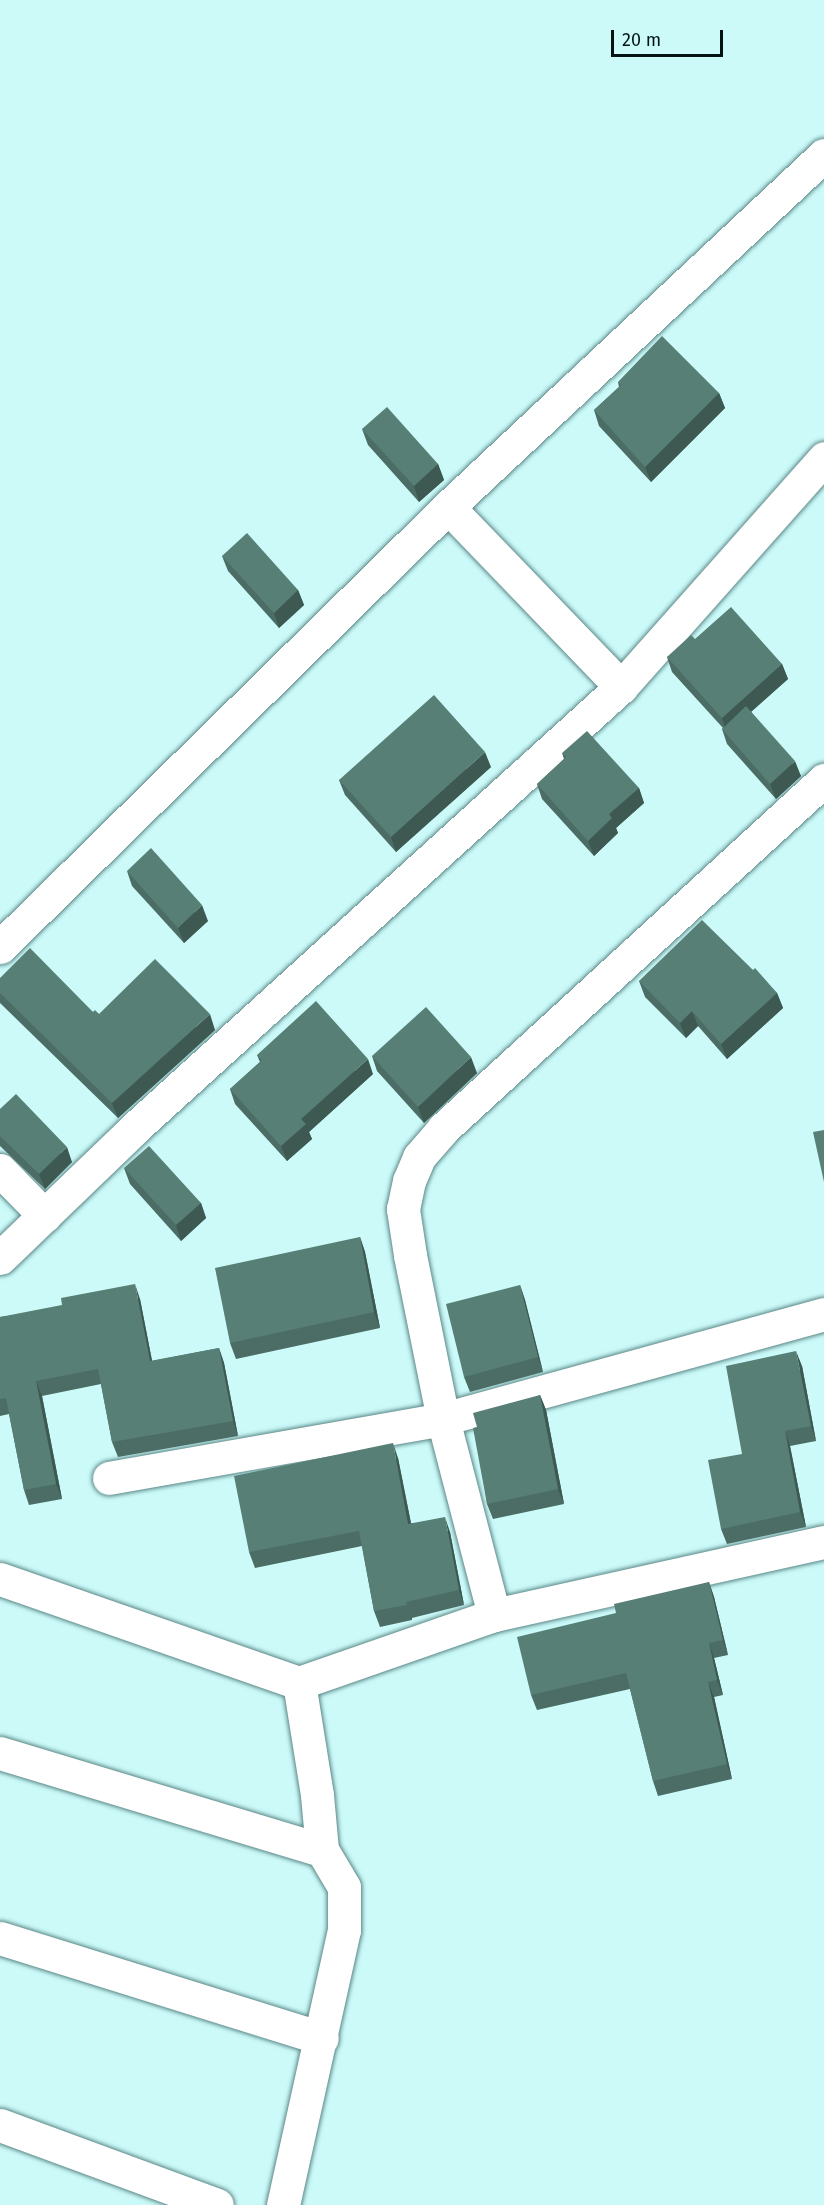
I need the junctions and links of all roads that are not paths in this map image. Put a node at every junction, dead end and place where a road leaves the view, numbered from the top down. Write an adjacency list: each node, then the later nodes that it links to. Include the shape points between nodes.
1 (824, 155): 3 (street)
2 (824, 458): 4 (street)
3 (448, 507): 4 (street); 6 (street)
4 (621, 687): 8 (street, via 137,1126)
5 (824, 780): 11 (street, via 442,1129 419,1158 402,1209)
6 (0, 947)
7 (0, 1170): 8 (street)
8 (45, 1216): 9 (street)
9 (0, 1258)
10 (824, 1314): 11 (street)
11 (443, 1419): 12 (street); 15 (street)
12 (109, 1478)
13 (824, 1542): 15 (street)
14 (0, 1579): 16 (street)
15 (494, 1615): 16 (street)
16 (299, 1683): 18 (street)
17 (0, 1753): 18 (street)
18 (322, 1850): 20 (street, via 341,1878 344,1930)
19 (0, 1938): 20 (street)
20 (322, 2038): 23 (street)
21 (0, 2125): 22 (street)
22 (217, 2205)
23 (283, 2205)

